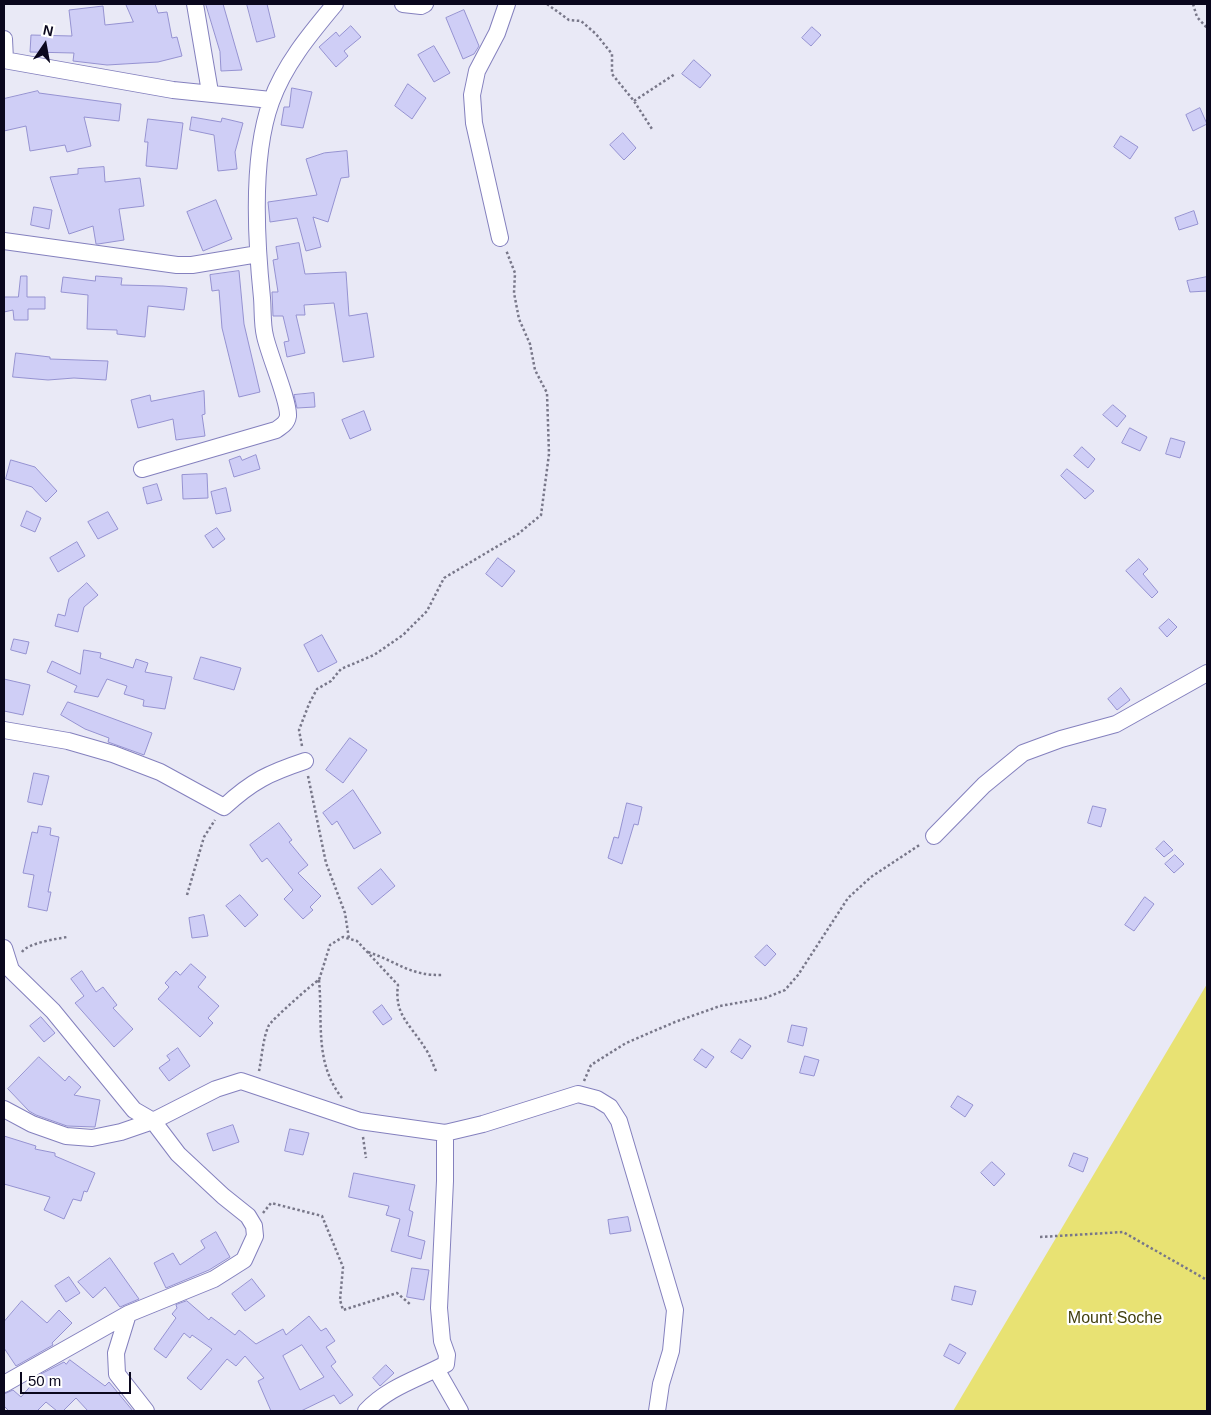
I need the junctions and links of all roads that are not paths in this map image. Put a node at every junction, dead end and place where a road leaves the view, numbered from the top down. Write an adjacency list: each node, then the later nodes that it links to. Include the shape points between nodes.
1 (195, 4): 8 (street)
2 (335, 4): 9 (street, via 301,46)
3 (403, 4): 4 (street)
4 (425, 4)
5 (507, 4): 10 (street, via 497,33 476,71 472,95 474,123)
6 (4, 39): 7 (street)
7 (4, 60): 8 (street, via 173,90)
8 (210, 92): 9 (street)
9 (271, 100): 12 (street, via 262,135 259,170)
10 (500, 238)
11 (4, 241): 12 (street, via 177,265)
12 (258, 254): 13 (street, via 264,334 288,419 276,430)
13 (142, 469)
14 (1207, 673): 17 (street, via 1116,724 1023,753 984,785)
15 (4, 730): 16 (street, via 68,741 114,754 160,772 224,807 246,786)
16 (304, 761)
17 (934, 836)
18 (4, 948): 20 (street, via 10,970 53,1011 134,1110)
19 (4, 1109): 20 (street, via 32,1124 77,1138 121,1132)
20 (153, 1121): 21 (street, via 228,1084 241,1081 360,1121); 22 (street, via 178,1154 248,1216 255,1236 244,1260 214,1279)
21 (445, 1133): 23 (street, via 439,1308 442,1341 447,1355 446,1364); 28 (street, via 578,1094 597,1099 610,1107 619,1121 675,1310 671,1351)
22 (128, 1314): 24 (street); 25 (street, via 116,1353 117,1374)
23 (436, 1369): 26 (street, via 388,1392); 27 (street)
24 (4, 1384)
25 (146, 1411)
26 (366, 1411)
27 (460, 1411)
28 (657, 1411)

